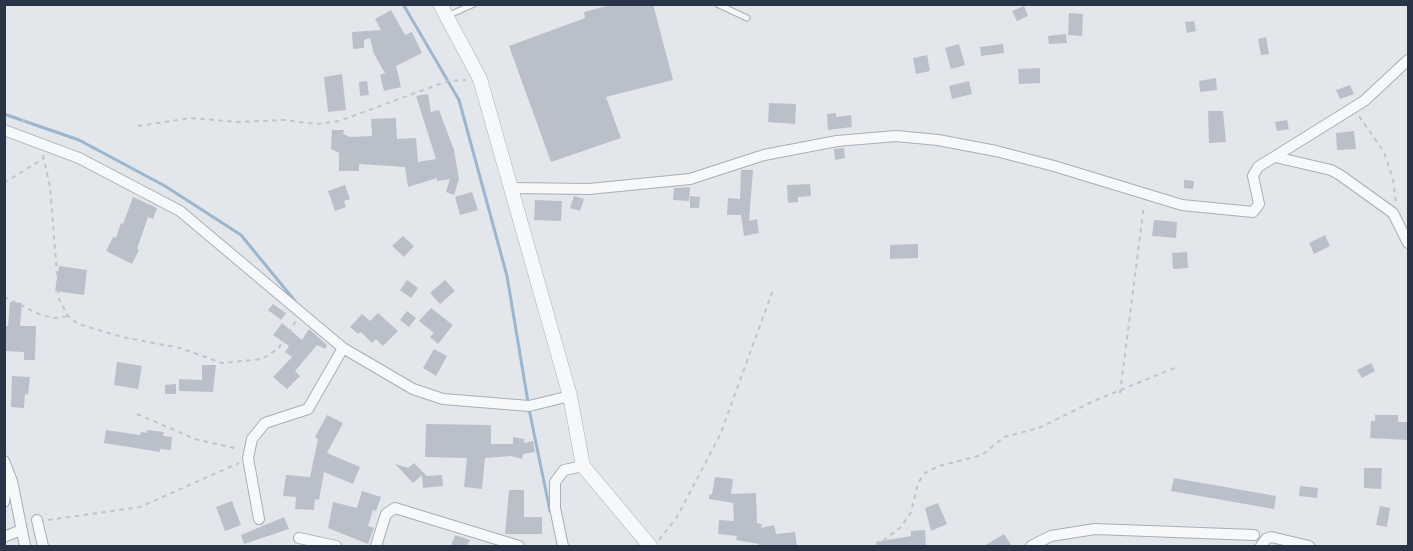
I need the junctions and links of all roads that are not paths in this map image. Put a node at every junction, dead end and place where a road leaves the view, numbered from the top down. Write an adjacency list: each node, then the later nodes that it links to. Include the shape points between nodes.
1 (474, 4): 3 (lane)
2 (717, 4): 4 (lane)
3 (443, 11): 8 (street, via 480,79)
4 (747, 18)
5 (1408, 60): 7 (street, via 1364,101)
6 (4, 130): 10 (street, via 80,159 180,211)
7 (1275, 157): 8 (street, via 1254,171 1259,204 1253,212 1182,205 996,151 896,136 837,141 764,155 690,179 589,189); 9 (street, via 1331,170 1386,207 1397,218)
8 (512, 188): 11 (street)
9 (1408, 243)
10 (343, 348): 11 (street, via 412,390 443,399 529,406); 15 (street, via 308,409 265,423 252,440 248,455)
11 (570, 396): 13 (street)
12 (6, 465): 14 (street); 17 (street)
13 (583, 466): 26 (street, via 564,470 555,483); 27 (street)
14 (4, 502)
15 (260, 519)
16 (37, 520): 22 (street)
17 (21, 530): 19 (street); 21 (street)
18 (1254, 535): 28 (street, via 1095,529 1051,536)
19 (4, 537)
20 (299, 538): 23 (street)
21 (25, 546)
22 (43, 546)
23 (336, 546)
24 (376, 546): 25 (street, via 386,514 395,508)
25 (519, 546)
26 (562, 546)
27 (652, 546)
28 (1031, 546)
29 (1261, 546): 30 (street, via 1271,537)
30 (1309, 546)

